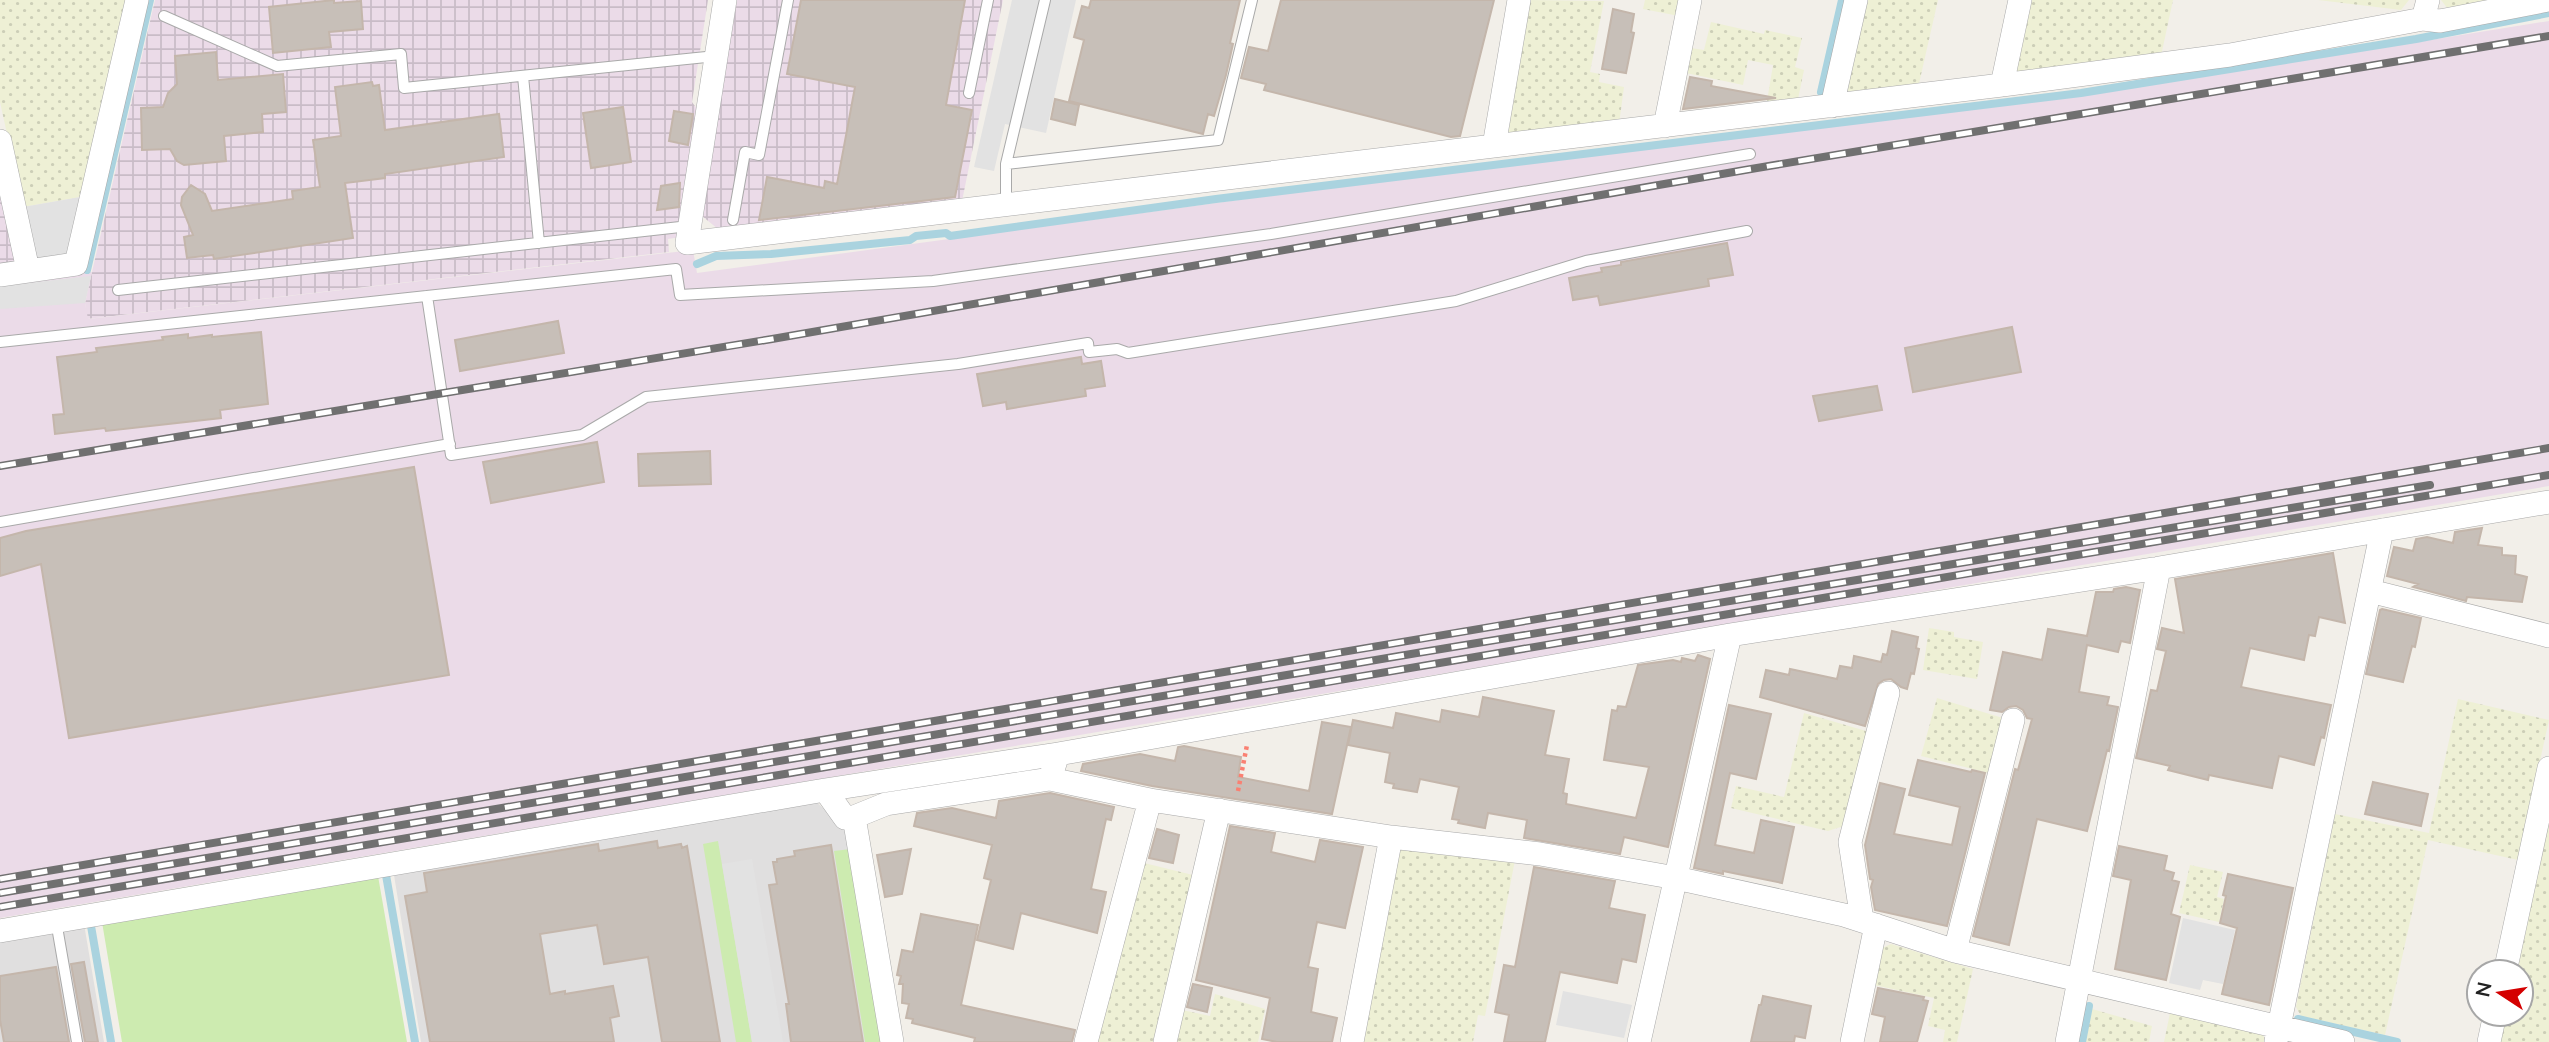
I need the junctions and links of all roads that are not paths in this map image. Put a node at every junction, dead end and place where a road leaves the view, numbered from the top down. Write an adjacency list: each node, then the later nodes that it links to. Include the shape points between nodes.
1 (137, 0): 29 (street, via 76,264)
2 (725, 0): 14 (street)
3 (788, 0): 25 (lane, via 759,155 745,152)
4 (988, 0): 17 (lane)
5 (1045, 0): 23 (lane)
6 (1252, 0): 23 (lane, via 1218,140)
7 (1519, 0): 21 (street)
8 (1690, 0): 19 (street)
9 (1856, 0): 18 (street)
10 (2020, 0): 16 (street)
11 (2548, 0): 12 (street, via 2440,22)
12 (2426, 9): 16 (street, via 2230,55)
13 (164, 16): 15 (lane, via 277,66 401,54 404,88)
14 (716, 56): 15 (lane); 26 (street)
15 (523, 76): 28 (lane)
16 (2002, 85): 18 (street)
17 (969, 93)
18 (1832, 106): 19 (street)
19 (1665, 126): 21 (street)
20 (0, 141): 29 (street)
21 (1494, 146): 24 (street)
22 (1750, 154): 32 (lane, via 1271,234 933,281 681,295 676,269)
23 (1006, 164): 24 (lane)
24 (1006, 205): 26 (street, via 687,243)
25 (733, 220)
26 (690, 226): 28 (lane)
27 (1747, 231): 34 (lane, via 1586,261 1456,301 1128,353 1117,349 1088,352 1088,344 646,397 582,435 451,455)
28 (539, 243): 31 (lane)
29 (28, 270): 30 (street)
30 (0, 275)
31 (118, 290)
32 (426, 296): 33 (lane); 34 (lane)
33 (0, 342)
34 (450, 444): 36 (lane)
35 (2549, 502): 37 (street)
36 (0, 522)
37 (2382, 530): 38 (street); 39 (street)
38 (2159, 568): 40 (street); 58 (street)
39 (2370, 591): 41 (street); 59 (street)
40 (1730, 635): 44 (street); 52 (street)
41 (2549, 636)
42 (1888, 693): 54 (street, via 1850,842)
43 (2013, 720): 56 (street)
44 (1058, 754): 46 (street); 47 (street)
45 (2549, 768): 57 (street)
46 (1050, 779): 48 (street); 50 (street, via 887,804)
47 (825, 790): 50 (street, via 845,818); 53 (street)
48 (1150, 800): 49 (street); 62 (street)
49 (1227, 811): 51 (street); 63 (street)
50 (854, 817): 61 (street)
51 (1391, 838): 52 (street, via 1540,854); 64 (street)
52 (1676, 878): 54 (street); 65 (street)
53 (56, 921): 55 (street); 60 (lane)
54 (1869, 923): 56 (street); 66 (street)
55 (0, 931)
56 (1955, 951): 58 (street)
57 (2508, 958)
58 (2079, 980): 59 (street); 67 (street)
59 (2278, 1035): 68 (street)
60 (77, 1042)
61 (892, 1042)
62 (1086, 1042)
63 (1165, 1042)
64 (1352, 1042)
65 (1639, 1042)
66 (1852, 1042)
67 (2067, 1042)
68 (2343, 1042)

